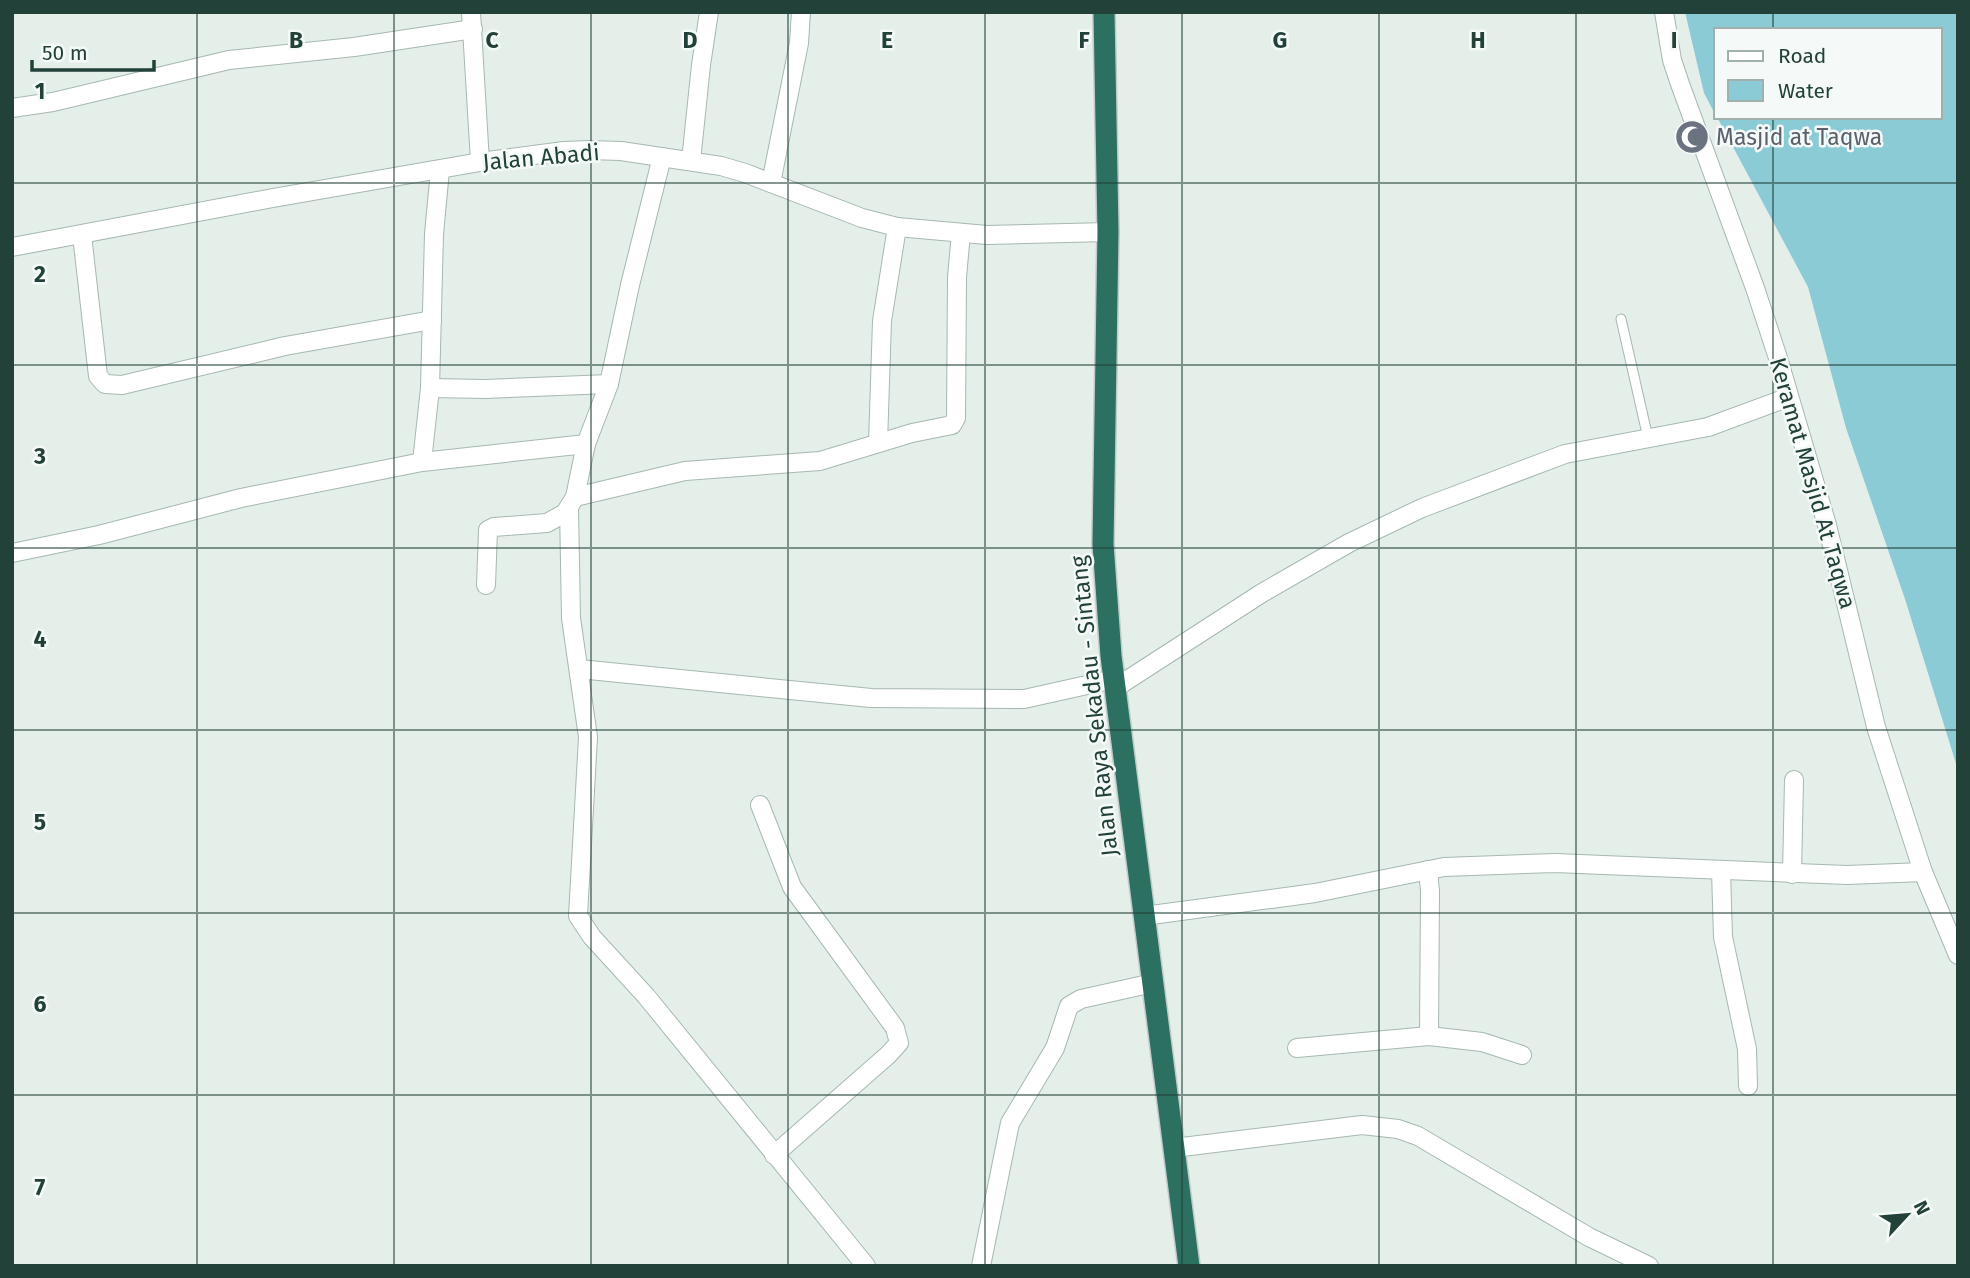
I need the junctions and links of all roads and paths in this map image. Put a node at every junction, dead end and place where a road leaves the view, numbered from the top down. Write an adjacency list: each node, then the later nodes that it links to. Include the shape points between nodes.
1 (709, 12): 9 (street)
2 (801, 12): 11 (street)
3 (1104, 12): 13 (highway, Jalan Raya Sekadau - Sintang)
4 (1664, 12): 21 (street, Keramat Masjid At Taqwa, via 1672,60 1755,288)
5 (472, 21): 6 (street, via 354,47 229,60); 8 (street)
6 (12, 108)
7 (663, 157): 8 (street, Jalan Abadi, via 589,150); 9 (street, Jalan Abadi); 19 (street)
8 (480, 162): 10 (street, Jalan Abadi)
9 (691, 162): 11 (street, Jalan Abadi, via 721,166)
10 (440, 170): 15 (street, Jalan Abadi); 18 (street)
11 (771, 183): 12 (street, Jalan Abadi)
12 (897, 228): 14 (street, Jalan Abadi); 23 (street, via 882,321)
13 (1108, 232): 14 (street, Jalan Abadi); 30 (highway, Jalan Raya Sekadau - Sintang, via 1103,544)
14 (961, 233): 23 (street, via 955,422)
15 (82, 235): 16 (street, Jalan Abadi); 18 (street, via 97,376 105,384 122,385 285,346)
16 (12, 247)
17 (1621, 319): 22 (lane)
18 (432, 320): 20 (street)
19 (609, 384): 20 (street); 24 (street)
20 (430, 388): 25 (street)
21 (1789, 397): 22 (street, via 1708,427); 35 (street, Keramat Masjid At Taqwa, via 1850,611 1871,708)
22 (1648, 438): 30 (street, via 1547,460 1390,523 1262,593)
23 (878, 443): 26 (street, via 820,461 685,471)
24 (586, 444): 25 (street); 26 (street)
25 (422, 462): 27 (street, via 241,498)
26 (572, 503): 28 (street, via 547,523 488,530); 29 (street, via 571,618)
27 (12, 553)
28 (486, 585)
29 (579, 669): 30 (street, via 871,698 1024,699); 45 (street, via 588,737 578,916)
30 (1115, 684): 37 (highway, Jalan Raya Sekadau - Sintang)
31 (1794, 780): 36 (street)
32 (760, 805): 45 (street, via 792,887 895,1028 899,1043)
33 (1428, 870): 34 (street, via 1555,863); 37 (street, via 1315,893); 40 (street)
34 (1721, 871): 36 (street); 43 (street, via 1723,937 1747,1049)
35 (1923, 872): 36 (street); 38 (street, Keramat Masjid At Taqwa)
36 (1792, 874)
37 (1144, 916): 39 (highway, Jalan Raya Sekadau - Sintang)
38 (1958, 955)
39 (1153, 983): 44 (highway, Jalan Raya Sekadau - Sintang); 47 (street, via 1081,999 1069,1006 1055,1048 1010,1123)
40 (1429, 1036): 41 (street); 42 (street, via 1473,1040)
41 (1297, 1048)
42 (1522, 1055)
43 (1748, 1086)
44 (1174, 1148): 48 (highway, Jalan Raya Sekadau - Sintang); 49 (street, via 1363,1125 1398,1129)
45 (774, 1155): 46 (street)
46 (866, 1266)
47 (981, 1266)
48 (1189, 1266)
49 (1649, 1266)

